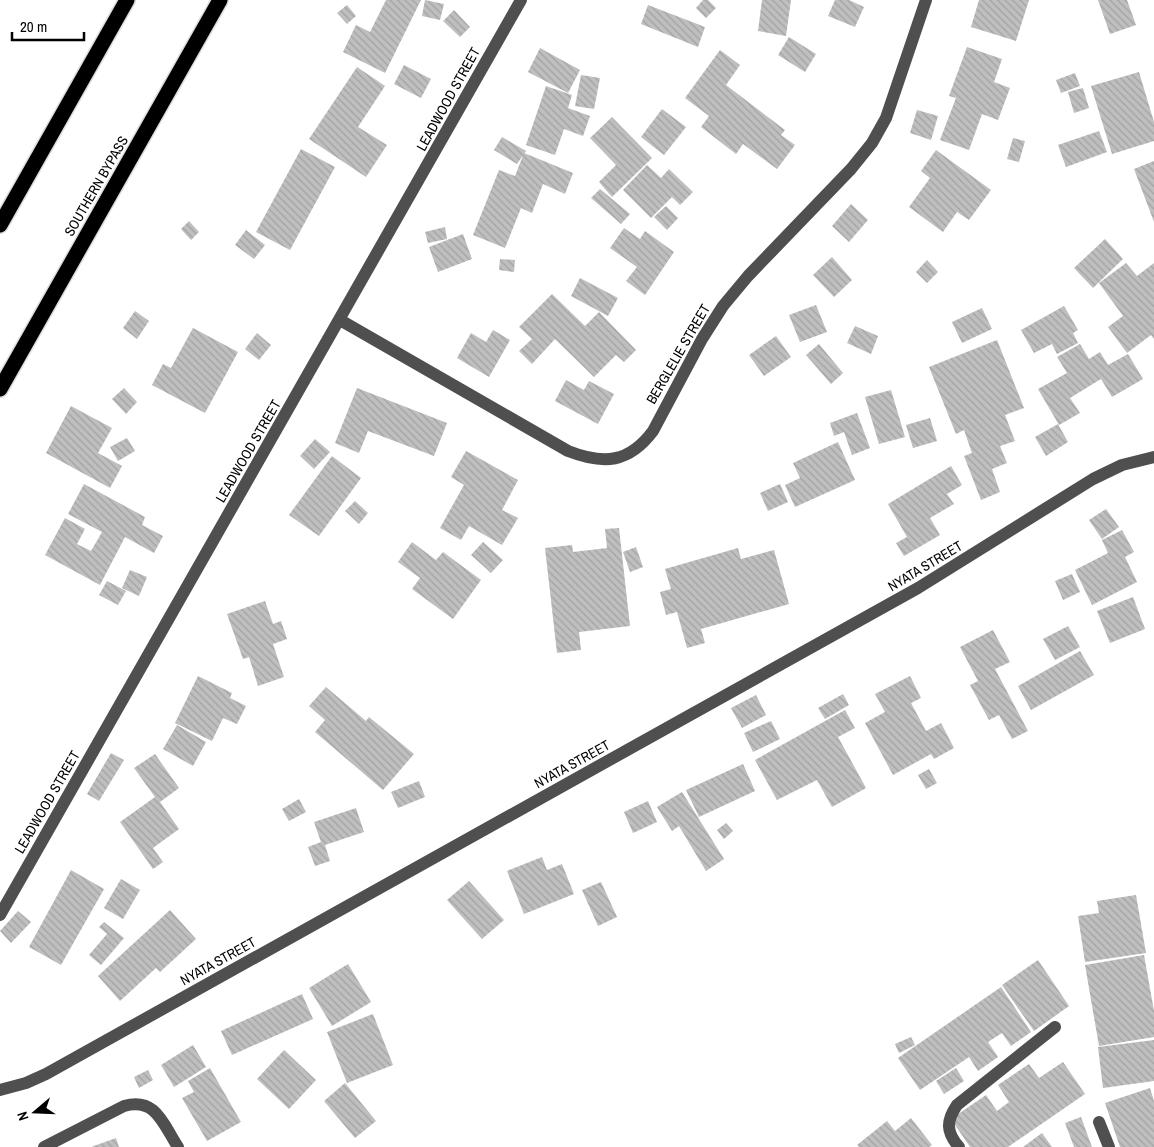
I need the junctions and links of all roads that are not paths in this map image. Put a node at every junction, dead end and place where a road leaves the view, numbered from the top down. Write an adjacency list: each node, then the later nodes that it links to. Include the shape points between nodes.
1 (127, 0): 5 (highway)
2 (220, 0): 7 (highway, SOUTHERN BYPASS)
3 (521, 0): 6 (street, LEADWOOD STREET)
4 (926, 0): 6 (street, BERGLELIE STREET, via 893,100 872,143 723,306 652,431 644,443 630,453 616,459 600,460 568,451)
5 (0, 226)
6 (340, 320): 9 (street, LEADWOOD STREET)
7 (0, 389)
8 (1154, 457): 11 (street, NYATA STREET, via 1122,465 1093,479 918,588 46,1074 26,1084)
9 (0, 915)
10 (1056, 1027): 15 (street, via 957,1105 950,1115 948,1129)
11 (0, 1090)
12 (1099, 1122): 16 (street)
13 (44, 1147): 14 (street, via 136,1102 158,1114)
14 (178, 1147)
15 (959, 1147)
16 (1109, 1147)

